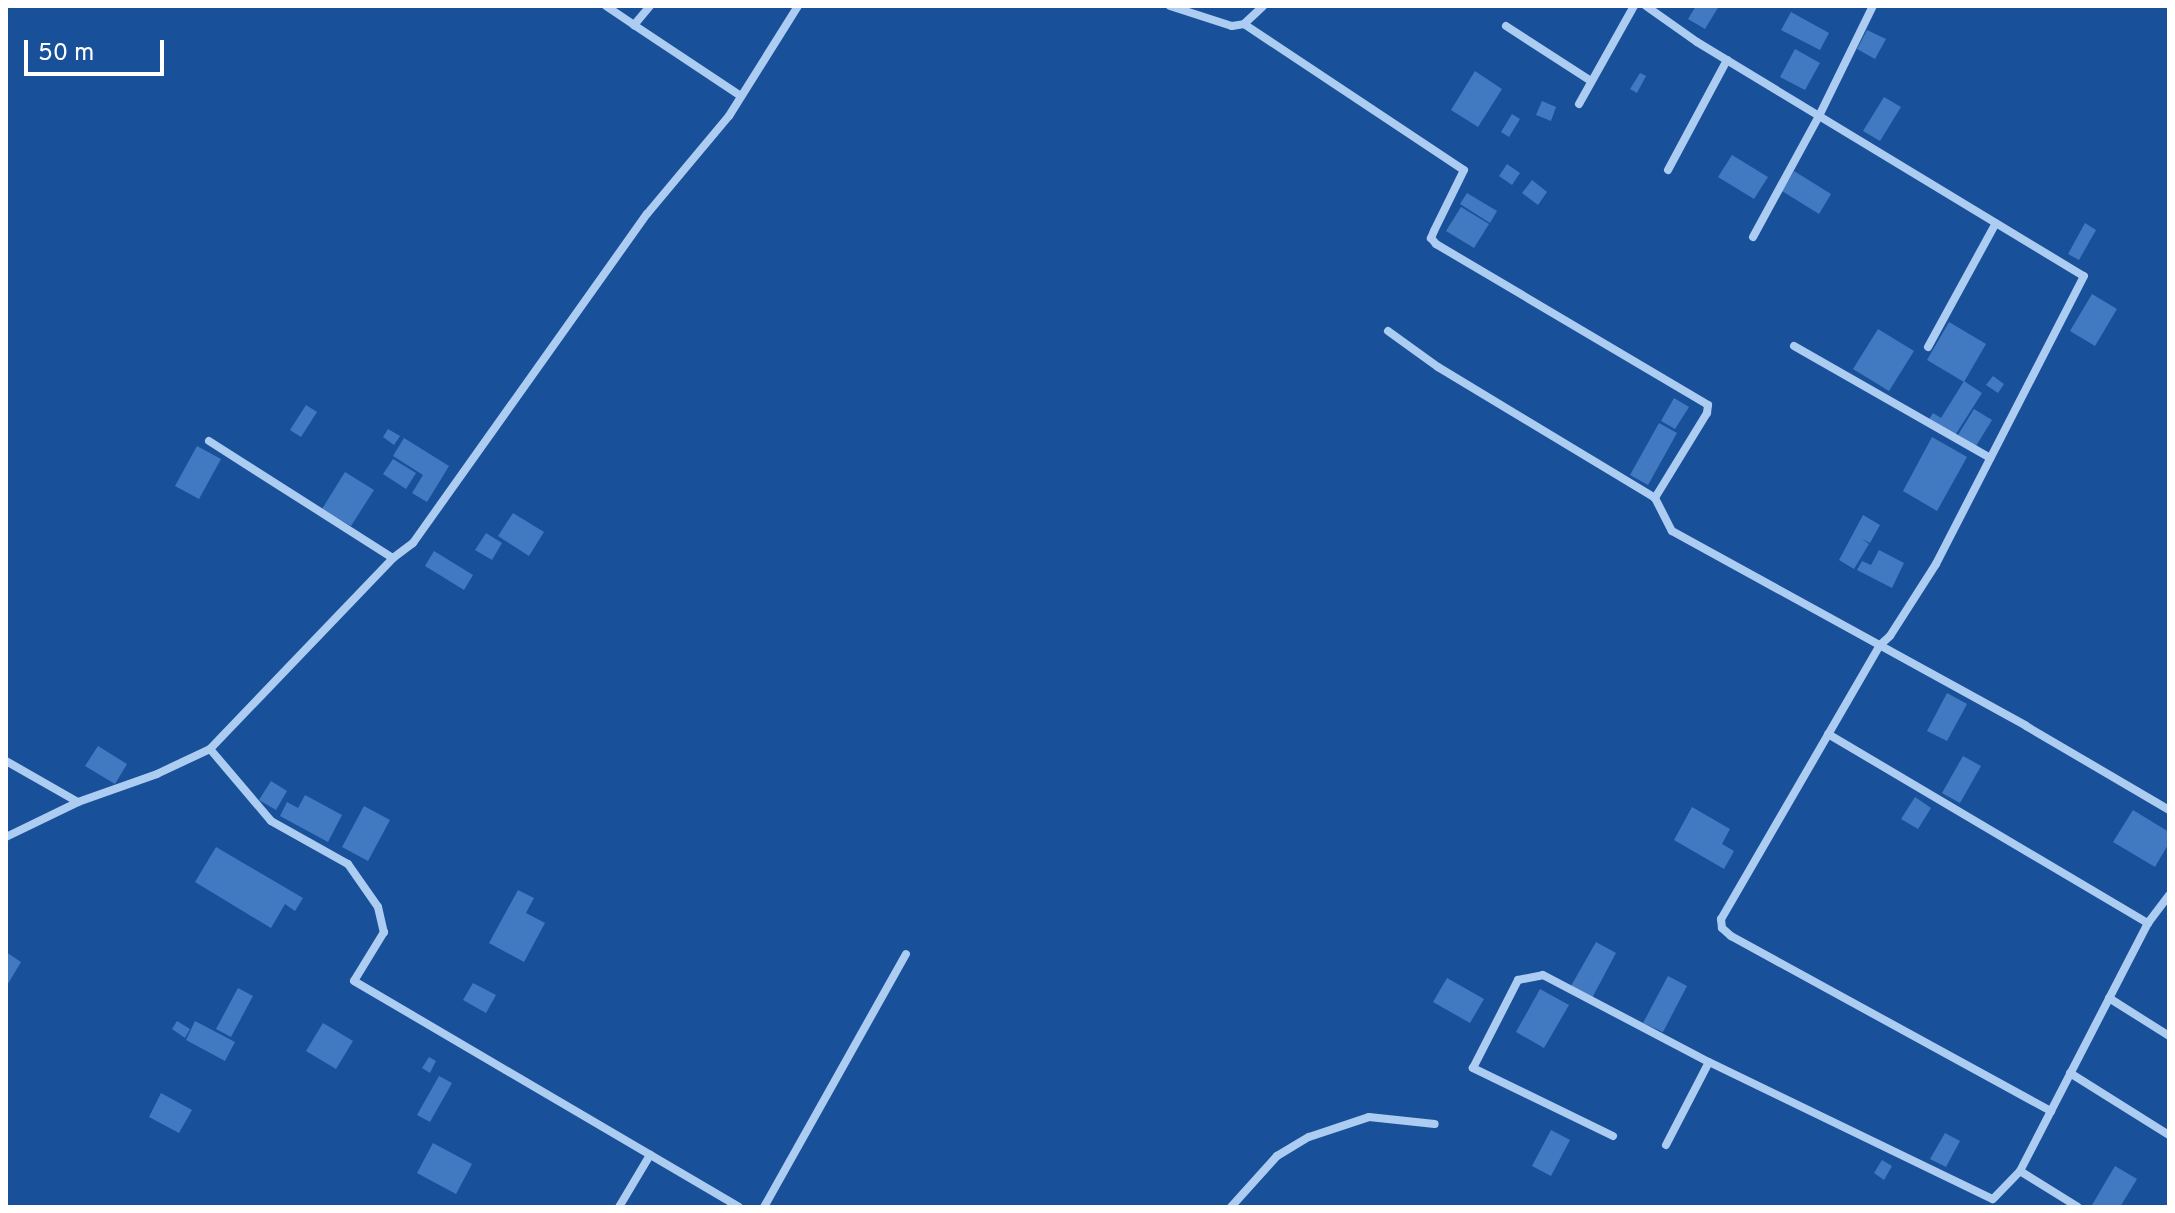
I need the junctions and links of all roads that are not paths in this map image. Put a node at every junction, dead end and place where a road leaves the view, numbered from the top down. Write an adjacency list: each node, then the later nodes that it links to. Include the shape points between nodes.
1 (606, 6): 10 (street)
2 (650, 6): 10 (street)
3 (798, 6): 14 (street)
4 (1170, 6): 9 (street, via 1218,23)
5 (1263, 6): 9 (street)
6 (1634, 6): 13 (street)
7 (1646, 6): 12 (street)
8 (1873, 6): 16 (street)
9 (1244, 24): 25 (street, via 1464,170 1431,238 1436,244 1708,405)
10 (634, 25): 14 (street)
11 (1506, 26): 13 (street)
12 (1727, 60): 16 (street); 17 (street)
13 (1591, 81): 15 (street)
14 (741, 96): 26 (street, via 647,214 413,543)
15 (1579, 104)
16 (1819, 116): 18 (street); 19 (street)
17 (1668, 170)
18 (1996, 223): 22 (street); 24 (street, via 2084,276)
19 (1753, 237)
20 (1388, 331): 25 (street, via 1438,367)
21 (1794, 346): 24 (street)
22 (1928, 347)
23 (209, 441): 26 (street)
24 (1990, 458): 27 (street, via 1936,564)
25 (1655, 498): 27 (street, via 1672,531)
26 (393, 558): 29 (street)
27 (1880, 645): 28 (street); 32 (street)
28 (1828, 734): 35 (street); 41 (street, via 1721,919 1722,928)
29 (210, 749): 31 (street); 46 (street, via 271,821 348,864 378,907 384,932 354,981)
30 (6, 761): 31 (street)
31 (78, 802): 33 (street)
32 (2169, 810)
33 (6, 837)
34 (2169, 895): 35 (street)
35 (2148, 923): 37 (street)
36 (906, 954): 50 (street)
37 (2109, 998): 38 (street); 40 (street)
38 (2169, 1036)
39 (1709, 1062): 44 (street, via 1543,975 1518,980 1473,1068); 45 (street); 47 (street, via 1993,1199)
40 (2070, 1073): 41 (street); 43 (street)
41 (2051, 1111): 47 (street)
42 (1435, 1124): 51 (street, via 1369,1117 1309,1137 1277,1156)
43 (2169, 1135)
44 (1613, 1136)
45 (1666, 1145)
46 (650, 1155): 48 (street); 49 (street)
47 (2020, 1171): 52 (street)
48 (619, 1207)
49 (739, 1207)
50 (764, 1207)
51 (1231, 1207)
52 (2078, 1207)

